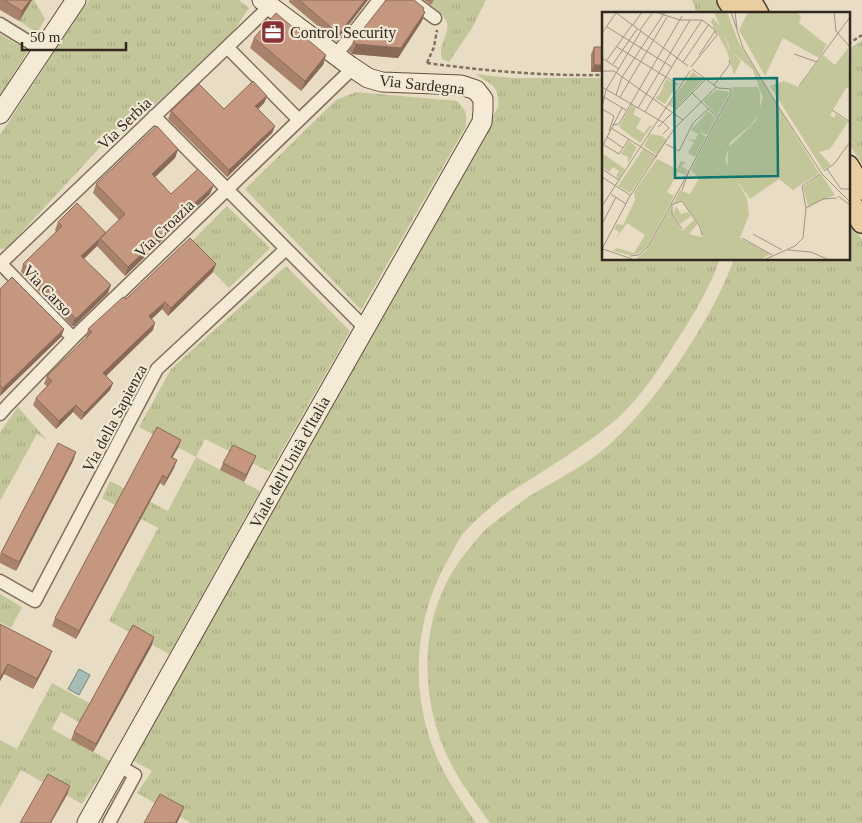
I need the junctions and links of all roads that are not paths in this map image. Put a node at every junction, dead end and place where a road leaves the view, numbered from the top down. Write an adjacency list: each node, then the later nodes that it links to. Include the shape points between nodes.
1 (76, 0): 12 (street)
2 (379, 0): 13 (street)
3 (411, 0): 9 (street)
4 (728, 0): 7 (main road)
5 (750, 0): 8 (main road)
6 (266, 3): 11 (street, Via Serbia); 13 (street, Via Sardegna)
7 (736, 12)
8 (757, 12)
9 (435, 18)
10 (0, 24): 12 (street)
11 (227, 47): 17 (street, Via Serbia); 18 (street)
12 (42, 50): 16 (street)
13 (336, 55): 14 (street, Via Sardegna)
14 (353, 68): 15 (street, Via Sardegna, via 382,82 461,85 476,90); 18 (street, Via Croazia)
15 (483, 99): 26 (street, Viale dell'Unità d'Italia, via 482,122)
16 (0, 114)
17 (154, 116): 21 (street); 25 (street, Via Serbia)
18 (299, 120): 21 (street, Via Croazia)
19 (850, 169): 20 (main road)
20 (862, 189)
21 (227, 190): 24 (street); 27 (street, Via Croazia)
22 (850, 202): 23 (main road)
23 (862, 222)
24 (286, 249): 26 (street); 29 (street, Via della Sapienza, via 157,369 35,601)
25 (0, 264): 27 (street, Via Carso)
26 (365, 328): 30 (street, Viale dell'Unità d'Italia)
27 (73, 338): 28 (street, Via Croazia)
28 (0, 414)
29 (0, 581)
30 (119, 766): 31 (street, Viale dell'Unità d'Italia); 32 (street, via 135,775)
31 (87, 823)
32 (108, 823)

